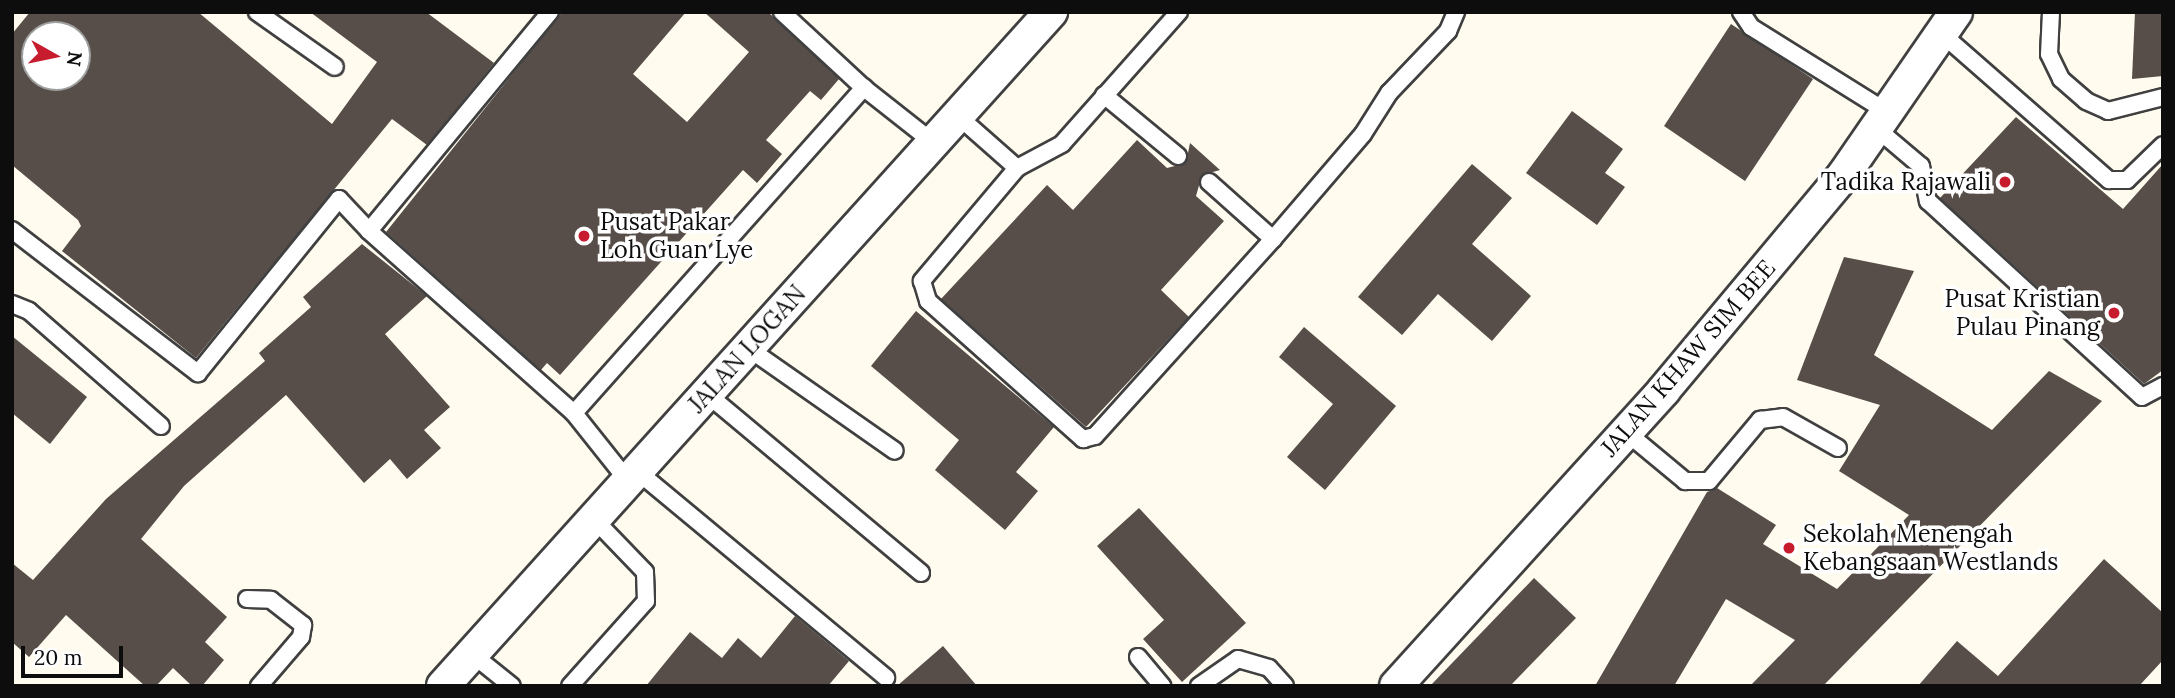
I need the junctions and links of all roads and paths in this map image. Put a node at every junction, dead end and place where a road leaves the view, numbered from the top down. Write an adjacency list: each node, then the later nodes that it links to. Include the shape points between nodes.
1 (257, 12): 10 (lane)
2 (550, 12): 22 (lane)
3 (782, 12): 11 (lane)
4 (1052, 12): 14 (street, JALAN LOGAN)
5 (1179, 12): 12 (lane)
6 (1456, 12): 23 (lane, via 1448,31 1389,93 1363,134)
7 (1741, 12): 15 (lane, via 1751,27)
8 (2051, 12): 13 (lane, via 2049,54 2062,79 2086,101 2108,111)
9 (1949, 23): 15 (street, JALAN KHAW SIM BEE); 17 (lane, via 2109,180 2127,180)
10 (335, 67)
11 (864, 88): 16 (lane); 28 (lane)
12 (1104, 95): 18 (lane); 19 (lane, via 1062,144)
13 (2163, 97)
14 (958, 116): 16 (street, JALAN LOGAN); 19 (lane)
15 (1881, 120): 26 (lane, via 1921,166 1928,201 2142,397 2148,399); 30 (street, JALAN KHAW SIM BEE, via 1843,176)
16 (934, 143): 25 (street, JALAN LOGAN)
17 (2163, 145)
18 (1178, 156)
19 (1017, 168): 23 (lane, via 932,262 921,293 1083,439 1096,436)
20 (1209, 181): 23 (lane)
21 (12, 230): 22 (lane, via 198,373 339,199)
22 (369, 231): 28 (lane)
23 (1273, 239)
24 (12, 304): 29 (lane, via 29,311)
25 (748, 348): 27 (street, JALAN LOGAN); 32 (lane)
26 (2163, 386)
27 (707, 394): 33 (street, JALAN LOGAN); 35 (lane)
28 (574, 413): 33 (lane)
29 (161, 426)
30 (1626, 432): 31 (lane, via 1685,481 1709,481 1760,419 1783,417); 47 (street, JALAN KHAW SIM BEE)
31 (1838, 448)
32 (895, 451)
33 (633, 476): 34 (street, JALAN LOGAN); 39 (lane)
34 (594, 519): 37 (street, JALAN LOGAN); 43 (lane, via 645,572 646,601)
35 (921, 573)
36 (247, 599): 40 (lane, via 271,600 303,625 301,636)
37 (472, 654): 41 (street, JALAN LOGAN); 42 (lane)
38 (1138, 657): 44 (lane)
39 (886, 678)
40 (259, 686)
41 (443, 686)
42 (512, 686)
43 (570, 686)
44 (1162, 686)
45 (1199, 686): 46 (lane, via 1238,659 1269,668)
46 (1285, 686)
47 (1396, 686)

